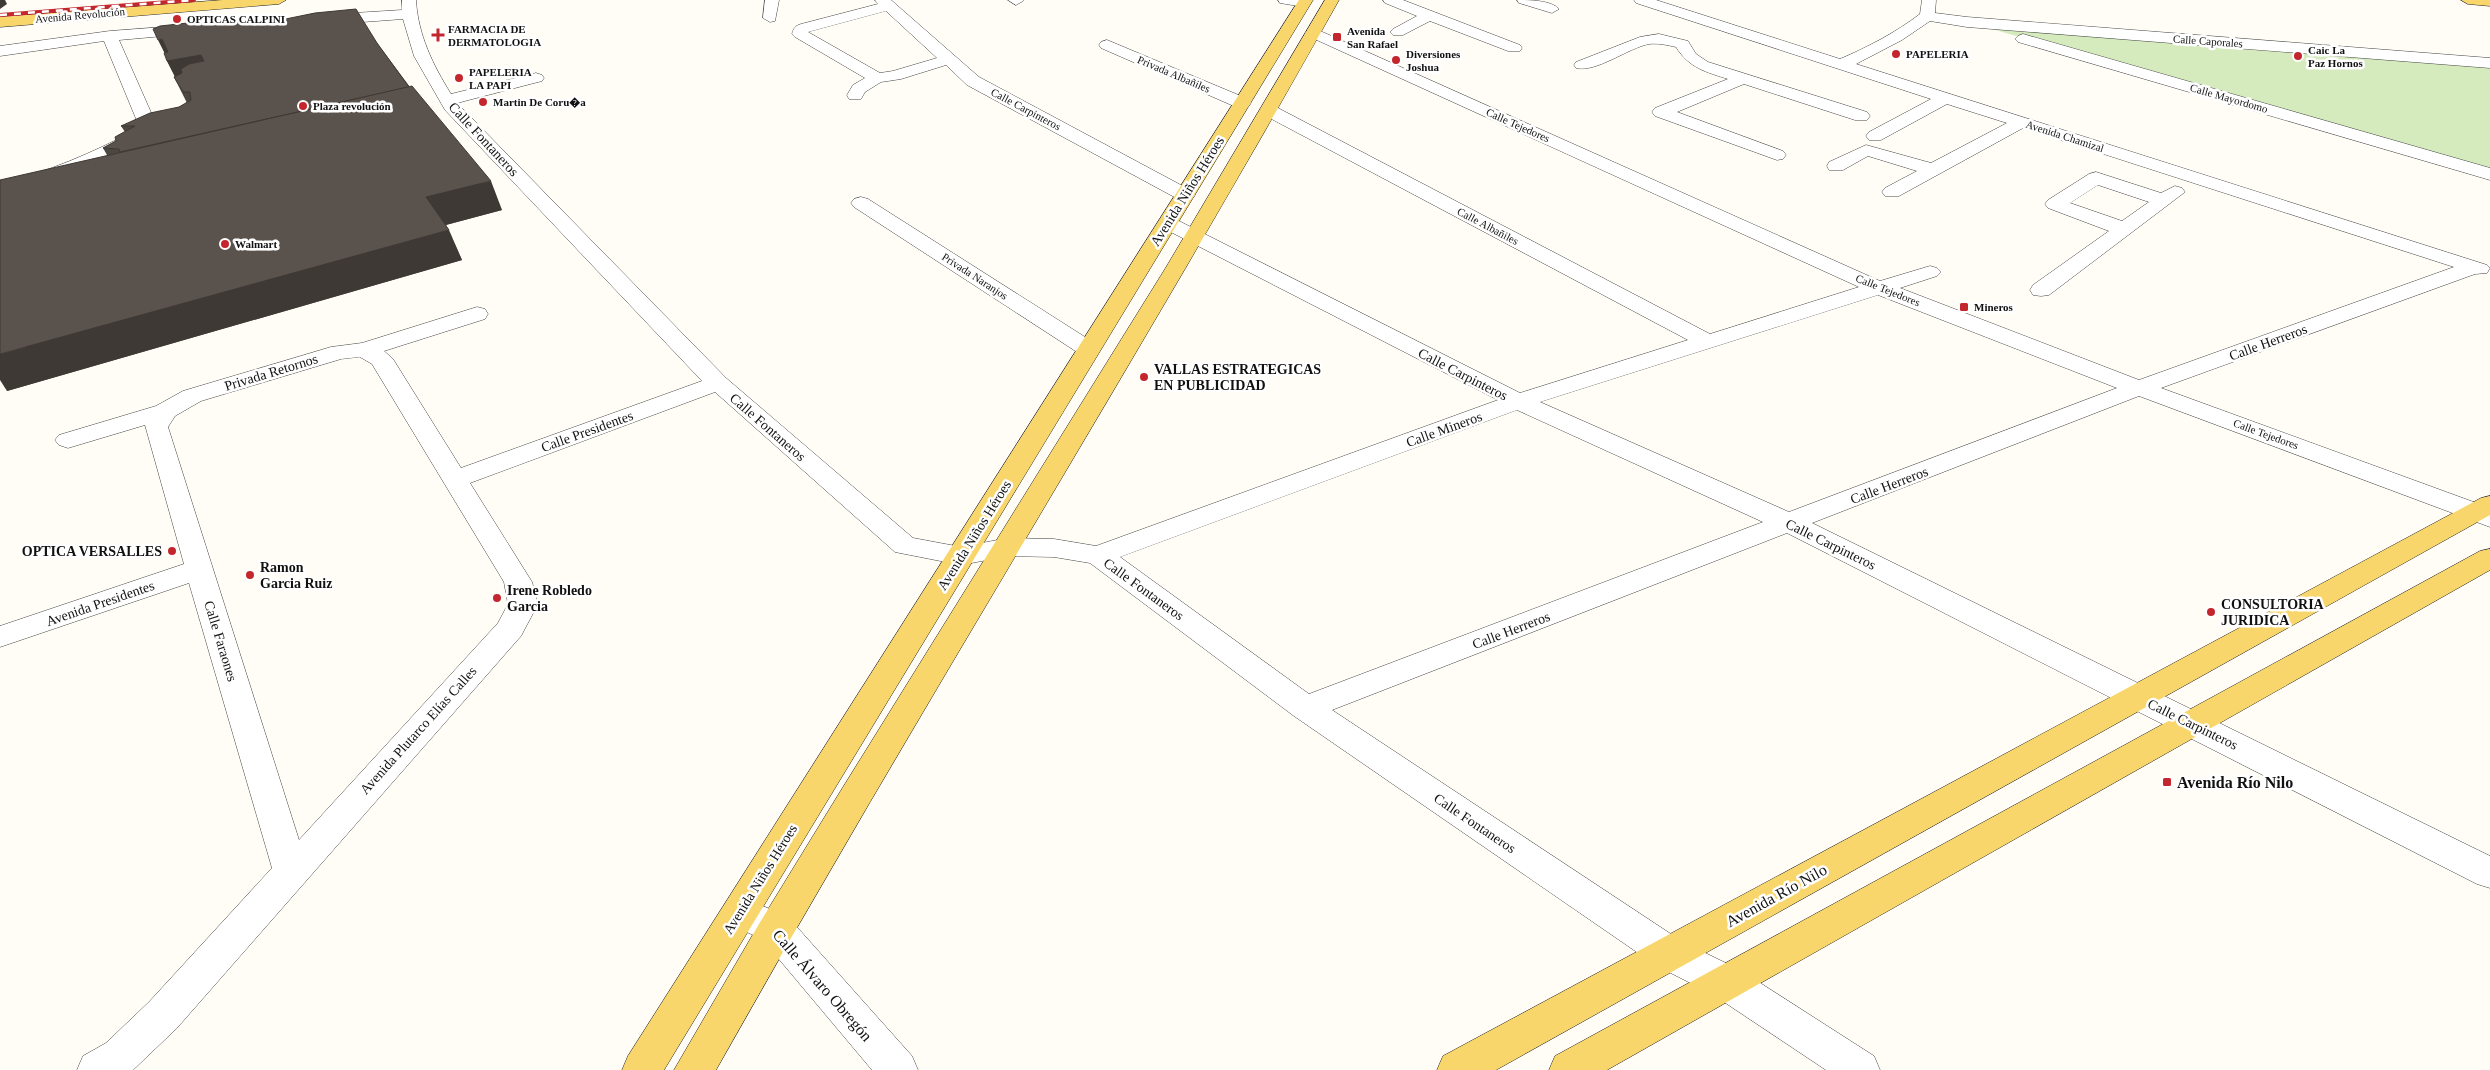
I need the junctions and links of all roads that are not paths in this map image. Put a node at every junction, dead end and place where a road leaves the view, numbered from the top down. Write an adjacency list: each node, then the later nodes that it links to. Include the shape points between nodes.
1 (279, 0): 15 (main road, Avenida Revolución)
2 (772, 0): 20 (street)
3 (1332, 0): 27 (main road, Avenida Niños Héroes)
4 (1390, 0): 17 (street)
5 (1524, 0): 14 (street)
6 (1641, 0): 16 (street, Avenida Chamizal)
7 (1929, 0): 19 (street)
8 (2468, 0): 10 (main road)
9 (1298, 1): 44 (main road, Avenida Niños Héroes)
10 (2490, 2)
11 (885, 3): 34 (street, Calle Carpinteros); 39 (street, via 800,30 800,34)
12 (1691, 4): 16 (street)
13 (408, 7): 21 (street); 43 (street, Calle Fontaneros, via 432,80)
14 (1552, 9)
15 (143, 10): 18 (main road, Avenida Revolución); 28 (street)
16 (1675, 11): 24 (street, Avenida Chamizal)
17 (1430, 15): 26 (street); 33 (street, via 1522,45)
18 (73, 16): 22 (main road, Avenida Revolución); 31 (street)
19 (1927, 16): 23 (street, Calle Caporales); 36 (street, via 1876,49)
20 (770, 18)
21 (309, 21)
22 (0, 22)
23 (1967, 22): 35 (street, Calle Caporales); 52 (street, Calle Mayordomo)
24 (1726, 28): 29 (street); 36 (street, Avenida Chamizal)
25 (209, 29): 28 (street)
26 (1398, 32)
27 (1313, 33): 45 (main road, Avenida Niños Héroes); 64 (street, Calle Tejedores)
28 (110, 36): 31 (street); 54 (street, via 147,130 77,166)
29 (1682, 44): 37 (street, via 1645,40); 40 (street, via 1698,63)
30 (1107, 45): 44 (street, Privada Albañiles)
31 (21, 48): 32 (street)
32 (0, 51)
33 (1488, 58)
34 (950, 59): 39 (street, via 895,76); 56 (street, Calle Carpinteros, via 973,80)
35 (2490, 63)
36 (1841, 64): 42 (street, Avenida Chamizal)
37 (1582, 65)
38 (536, 78): 43 (street)
39 (876, 78): 41 (street)
40 (1742, 79): 46 (street); 49 (street, via 1661,112)
41 (855, 95)
42 (1945, 98): 47 (street, Avenida Chamizal); 48 (street)
43 (447, 100): 70 (street, Calle Fontaneros)
44 (1242, 103): 56 (main road, Avenida Niños Héroes)
45 (1270, 111): 61 (main road, Avenida Niños Héroes); 67 (street, Calle Albañiles)
46 (1861, 116)
47 (2022, 122): 51 (street); 53 (street, Avenida Chamizal)
48 (1875, 136)
49 (1777, 155)
50 (1844, 162): 51 (street)
51 (1925, 174): 55 (street)
52 (2490, 174)
53 (2195, 177): 57 (street); 62 (street, Avenida Chamizal)
54 (0, 190)
55 (1892, 192)
56 (1185, 195): 59 (main road, Avenida Niños Héroes)
57 (2164, 200): 60 (street); 60 (street, via 2096,178 2055,204)
58 (861, 203): 68 (street, Privada Naranjos)
59 (1168, 223): 61 (street, Calle Carpinteros); 68 (main road, Avenida Niños Héroes)
60 (2124, 229): 65 (street)
61 (1195, 236): 72 (street, Calle Carpinteros); 78 (main road, Avenida Niños Héroes)
62 (2482, 269): 71 (street, Calle Herreros)
63 (1930, 272): 64 (street, Calle Mineros)
64 (1879, 288): 67 (street, Calle Mineros); 71 (street, Calle Tejedores)
65 (2041, 290)
66 (477, 314): 69 (street, Privada Retornos)
67 (1707, 341): 72 (street, Calle Mineros)
68 (1088, 349): 80 (main road, Avenida Niños Héroes)
69 (364, 350): 73 (street, Privada Retornos, via 339,352 192,396); 75 (street, Avenida Plutarco Elías Calles, via 381,359)
70 (718, 383): 75 (street, Calle Presidentes); 80 (street, Calle Fontaneros, via 905,546)
71 (2139, 388): 76 (street, Calle Tejedores); 77 (street, Calle Herreros)
72 (1518, 402): 77 (street, Calle Carpinteros); 79 (street, Calle Mineros)
73 (165, 411): 74 (street, Privada Retornos); 82 (street, Calle Faraones, via 156,427)
74 (68, 440)
75 (455, 479): 87 (street, Avenida Plutarco Elías Calles, via 518,582 523,604 510,629)
76 (2486, 511): 84 (main road, Avenida Río Nilo)
77 (1789, 523): 84 (street, Calle Carpinteros); 85 (street, Calle Herreros)
78 (1008, 547): 79 (street, Calle Fontaneros, via 1054,548); 80 (street, Calle Fontaneros); 90 (main road, Avenida Niños Héroes)
79 (1098, 555): 85 (street, Calle Fontaneros)
80 (961, 556): 89 (main road, Avenida Niños Héroes)
81 (2490, 558): 86 (main road)
82 (199, 568): 83 (street, Avenida Presidentes); 87 (street, Calle Faraones)
83 (0, 637)
84 (2138, 697): 86 (street, Calle Carpinteros); 91 (main road, Avenida Río Nilo)
85 (1306, 708): 91 (street, Calle Fontaneros)
86 (2193, 724): 88 (street, Calle Carpinteros); 92 (main road)
87 (291, 871): 95 (street, Avenida Plutarco Elías Calles, via 163,1015 120,1056)
88 (2490, 873)
89 (740, 912): 90 (street, Calle Álvaro Obregón); 96 (main road, Avenida Niños Héroes)
90 (774, 928): 97 (main road, Avenida Niños Héroes); 98 (street, Calle Álvaro Obregón)
91 (1670, 954): 92 (street, Calle Fontaneros); 99 (main road, Avenida Río Nilo)
92 (1726, 982): 93 (main road); 94 (street, Calle Fontaneros)
93 (1588, 1066)
94 (1858, 1069)
95 (97, 1070)
96 (642, 1070)
97 (694, 1070)
98 (898, 1070)
99 (1457, 1070)

